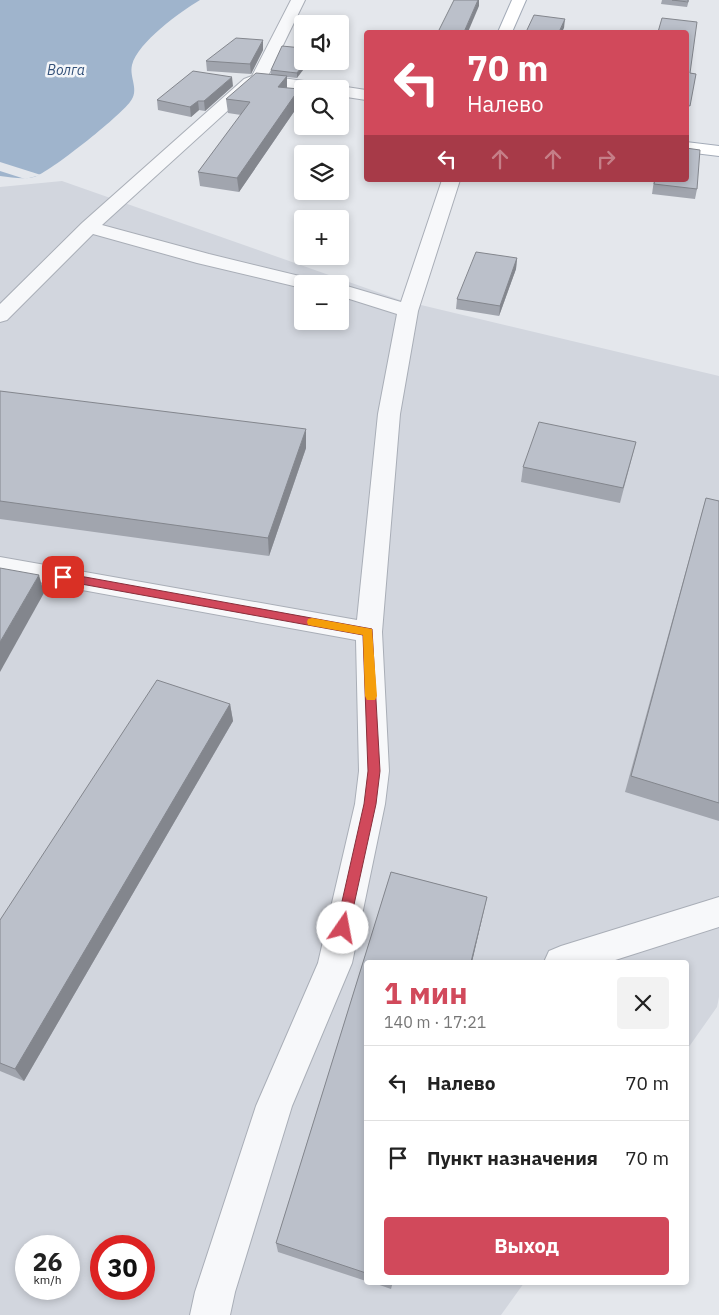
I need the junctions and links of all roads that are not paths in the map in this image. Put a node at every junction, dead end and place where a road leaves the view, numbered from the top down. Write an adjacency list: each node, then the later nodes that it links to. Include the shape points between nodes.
1 (298, 0): 5 (street)
2 (519, 0): 3 (main road)
3 (506, 30)
4 (231, 80): 5 (street)
5 (254, 80): 6 (street); 12 (street)
6 (294, 85)
7 (349, 92): 8 (street)
8 (364, 95)
9 (689, 148): 10 (main road)
10 (719, 151)
11 (450, 182): 15 (street)
12 (89, 228): 13 (street); 16 (street)
13 (294, 280)
14 (349, 293): 15 (street)
15 (408, 311): 18 (street, via 389,414)
16 (0, 316)
17 (0, 566): 18 (street)
18 (368, 632): 21 (street, via 374,771 370,804 335,963 274,1106)
19 (719, 912): 20 (street)
20 (567, 960)
21 (210, 1315)

